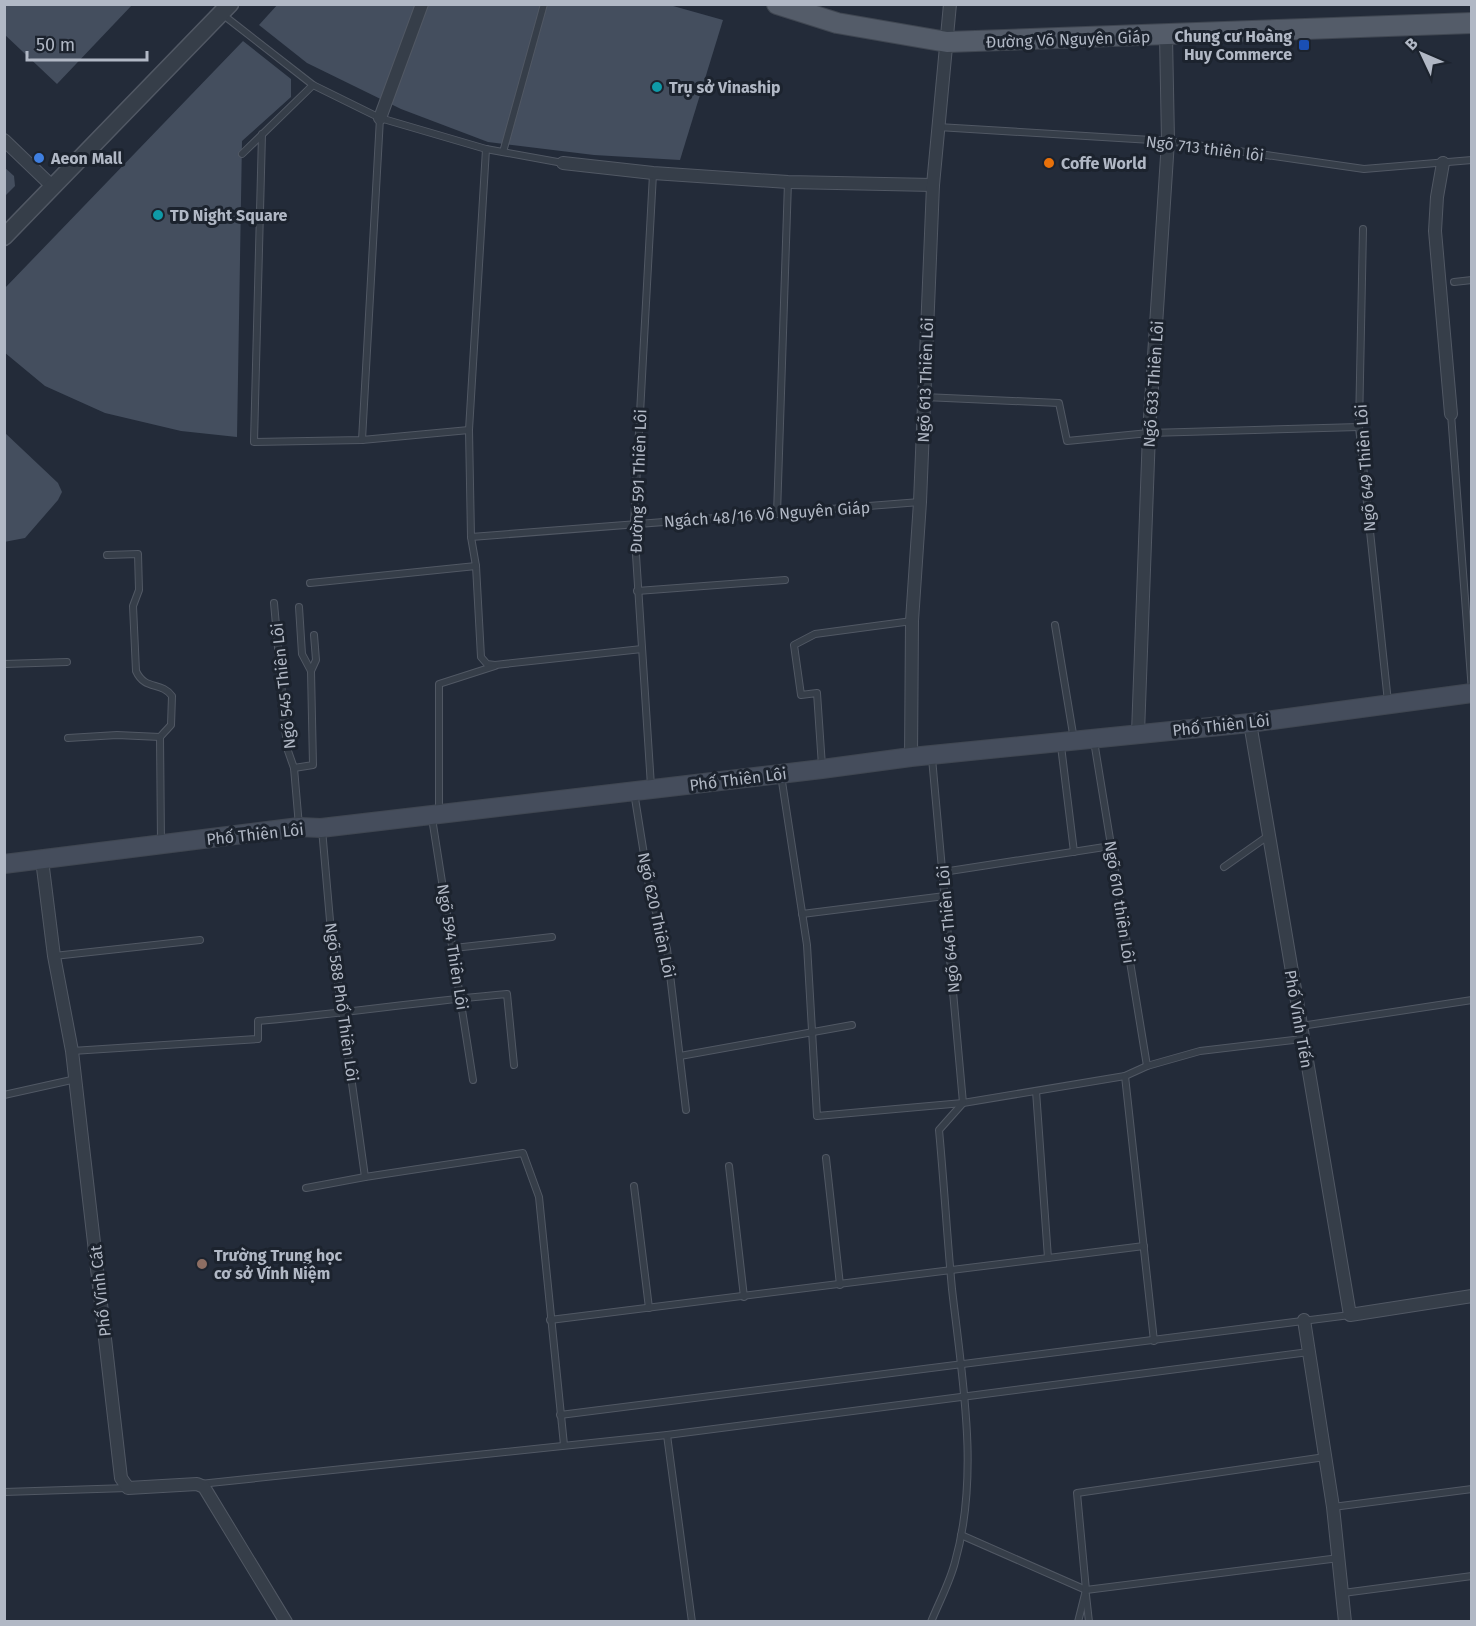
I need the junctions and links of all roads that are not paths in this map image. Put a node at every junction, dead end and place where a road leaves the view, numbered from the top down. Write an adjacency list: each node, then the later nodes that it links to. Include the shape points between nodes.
1 (422, 4): 10 (street)
2 (544, 4): 16 (lane)
3 (777, 4): 8 (main road, Đường Võ Nguyên Giáp, via 837,23)
4 (950, 4): 8 (street, Ngõ 613 Thiên Lôi)
5 (226, 9): 9 (lane); 24 (street)
6 (1472, 23): 7 (main road, Đường Võ Nguyên Giáp)
7 (1166, 36): 8 (main road, Đường Võ Nguyên Giáp); 14 (street, Ngõ 633 Thiên Lôi)
8 (947, 42): 11 (street, Ngõ 613 Thiên Lôi)
9 (313, 84): 10 (lane); 12 (lane)
10 (380, 118): 15 (lane); 34 (lane)
11 (938, 127): 14 (lane, Ngõ 713 thiên lôi); 23 (street, Ngõ 613 Thiên Lôi)
12 (262, 134): 17 (lane); 34 (lane, via 254,442)
13 (4, 140): 24 (street)
14 (1168, 141): 20 (lane, Ngõ 713 thiên lôi, via 1364,169); 33 (street, Ngõ 633 Thiên Lôi)
15 (486, 149): 16 (lane); 32 (lane)
16 (503, 152): 19 (lane)
17 (242, 154)
18 (1472, 159): 20 (lane, Ngõ 713 thiên lôi)
19 (563, 163): 21 (street)
20 (1443, 163): 30 (street, via 1435,231)
21 (653, 173): 22 (street); 37 (lane, Đường 591 Thiên Lôi)
22 (788, 182): 23 (street); 36 (lane)
23 (933, 185): 29 (street, Ngõ 613 Thiên Lôi)
24 (53, 187): 26 (street)
25 (1363, 229): 31 (lane, Ngõ 649 Thiên Lôi)
26 (4, 237)
27 (1472, 280): 28 (lane)
28 (1454, 282)
29 (924, 397): 33 (lane, via 1059,404 1067,441); 35 (street, Ngõ 613 Thiên Lôi)
30 (1451, 414): 54 (lane)
31 (1359, 427): 33 (lane); 55 (lane, Ngõ 649 Thiên Lôi)
32 (469, 430): 34 (lane); 38 (lane)
33 (1149, 433): 57 (street, Ngõ 633 Thiên Lôi)
34 (362, 440)
35 (920, 502): 36 (lane, Ngách 48/16 Vô Nguyên Giáp); 46 (street, Ngõ 613 Thiên Lôi)
36 (777, 514): 37 (lane, Ngách 48/16 Vô Nguyên Giáp)
37 (634, 524): 38 (lane, Ngách 48/16 Vô Nguyên Giáp); 43 (lane, Đường 591 Thiên Lôi)
38 (471, 537): 40 (lane)
39 (107, 555): 58 (lane, via 138,554 139,590 133,606 136,671 147,684 164,688 172,696 171,726)
40 (476, 566): 42 (lane); 52 (lane, via 481,657 487,664)
41 (785, 580): 43 (lane)
42 (310, 583)
43 (637, 591): 49 (lane, Đường 591 Thiên Lôi)
44 (274, 603): 64 (lane, Ngõ 545 Thiên Lôi, via 287,748)
45 (299, 607): 53 (lane, Ngõ 545 Thiên Lôi, via 302,654)
46 (912, 621): 63 (street, Ngõ 613 Thiên Lôi); 65 (lane, via 815,634 795,645 801,695 817,693)
47 (1054, 625): 61 (lane)
48 (314, 635): 53 (lane, via 316,660)
49 (642, 650): 52 (lane); 67 (lane, Đường 591 Thiên Lôi)
50 (67, 662): 51 (lane)
51 (4, 664)
52 (499, 665): 68 (lane, Ngõ 594 Thiên Lôi, via 439,684)
53 (311, 671): 64 (lane, Ngõ 545 Thiên Lôi, via 314,765)
54 (1472, 692): 55 (main road, Phố Thiên Lôi)
55 (1389, 705): 56 (main road, Phố Thiên Lôi)
56 (1250, 723): 57 (main road, Phố Thiên Lôi); 71 (street, Phố Vĩnh Tiến)
57 (1138, 733): 60 (main road, Phố Thiên Lôi)
58 (160, 737): 59 (lane); 72 (lane)
59 (68, 738)
60 (1093, 738): 61 (main road, Phố Thiên Lôi); 73 (lane, Ngõ 610 thiên Lôi)
61 (1067, 741): 62 (main road, Phố Thiên Lôi); 74 (lane)
62 (932, 754): 63 (main road, Phố Thiên Lôi); 78 (lane, Ngõ 646 Thiên Lôi)
63 (911, 757): 65 (main road, Phố Thiên Lôi)
64 (294, 768): 69 (lane, Ngõ 545 Thiên Lôi)
65 (822, 769): 66 (main road, Phố Thiên Lôi)
66 (781, 774): 67 (main road, Phố Thiên Lôi); 80 (lane)
67 (642, 791): 68 (main road, Phố Thiên Lôi); 93 (lane, Ngõ 620 Thiên Lôi, via 650,891 667,949)
68 (435, 814): 70 (main road, Phố Thiên Lôi); 83 (lane, Ngõ 594 Thiên Lôi)
69 (299, 827): 70 (main road, Phố Thiên Lôi); 72 (main road, Phố Thiên Lôi)
70 (321, 828): 87 (lane, Ngõ 588 Phố Thiên Lôi)
71 (1268, 836): 77 (lane); 89 (street, Phố Vĩnh Tiến)
72 (161, 845): 75 (main road, Phố Thiên Lôi)
73 (1111, 846): 74 (lane); 95 (lane, Ngõ 610 thiên Lôi)
74 (1074, 852): 78 (lane)
75 (42, 860): 76 (main road, Phố Thiên Lôi); 84 (street, Phố Vĩnh Cát)
76 (4, 864)
77 (1224, 867)
78 (943, 872): 79 (lane, Ngõ 646 Thiên Lôi)
79 (945, 896): 80 (lane); 101 (lane, Ngõ 646 Thiên Lôi)
80 (802, 914): 90 (lane)
81 (552, 937): 83 (lane)
82 (200, 940): 84 (lane)
83 (454, 948): 85 (lane, Ngõ 594 Thiên Lôi)
84 (54, 956): 92 (street, Phố Vĩnh Cát)
85 (462, 998): 87 (lane); 94 (lane, via 507,994); 98 (lane, Ngõ 594 Thiên Lôi)
86 (1472, 1000): 89 (lane)
87 (343, 1014): 92 (lane, via 258,1021 258,1040); 105 (lane, Ngõ 588 Phố Thiên Lôi)
88 (852, 1026): 90 (lane)
89 (1300, 1026): 91 (street, Phố Vĩnh Tiến)
90 (811, 1033): 93 (lane); 101 (lane, via 818,1116)
91 (1302, 1039): 95 (lane, via 1200,1051); 115 (street, Phố Vĩnh Tiến)
92 (72, 1051): 97 (street, Phố Vĩnh Cát)
93 (680, 1056): 102 (lane, Ngõ 620 Thiên Lôi)
94 (514, 1065)
95 (1147, 1066): 96 (lane)
96 (1125, 1076): 99 (lane); 108 (lane)
97 (75, 1079): 100 (lane); 127 (street, Phố Vĩnh Cát, via 121,1478)
98 (473, 1080)
99 (1036, 1091): 101 (lane); 109 (lane)
100 (4, 1095)
101 (963, 1103): 110 (lane, via 939,1130)
102 (686, 1110)
103 (826, 1158): 111 (lane)
104 (729, 1166): 113 (lane)
105 (365, 1177): 107 (lane); 116 (lane, via 523,1153 538,1197)
106 (634, 1186): 114 (lane)
107 (306, 1188)
108 (1144, 1246): 109 (lane); 118 (lane)
109 (1048, 1258): 110 (lane)
110 (950, 1270): 111 (lane); 120 (lane)
111 (840, 1285): 113 (lane)
112 (1472, 1296): 115 (street)
113 (744, 1297): 114 (lane)
114 (649, 1308): 116 (lane)
115 (1350, 1315): 117 (lane)
116 (550, 1320): 122 (lane)
117 (1304, 1320): 118 (lane); 119 (street)
118 (1154, 1341): 120 (lane)
119 (1309, 1352): 121 (lane); 125 (street)
120 (961, 1366): 121 (lane); 122 (lane)
121 (965, 1397): 123 (lane); 131 (lane, via 968,1476)
122 (560, 1415): 124 (lane)
123 (667, 1435): 124 (lane); 137 (lane)
124 (564, 1445): 126 (lane)
125 (1325, 1456): 130 (street); 134 (lane, via 1077,1493)
126 (197, 1484): 127 (street); 136 (street, via 208,1491)
127 (128, 1488): 129 (lane)
128 (1472, 1490): 130 (lane)
129 (4, 1492)
130 (1333, 1507): 132 (street)
131 (961, 1535): 134 (lane); 138 (lane, via 955,1564)
132 (1339, 1558): 134 (lane); 135 (street)
133 (1472, 1575): 135 (lane)
134 (1086, 1590): 139 (lane); 140 (lane)
135 (1343, 1593): 141 (street)
136 (286, 1622)
137 (692, 1622)
138 (931, 1622)
139 (1078, 1622)
140 (1089, 1622)
141 (1345, 1622)

